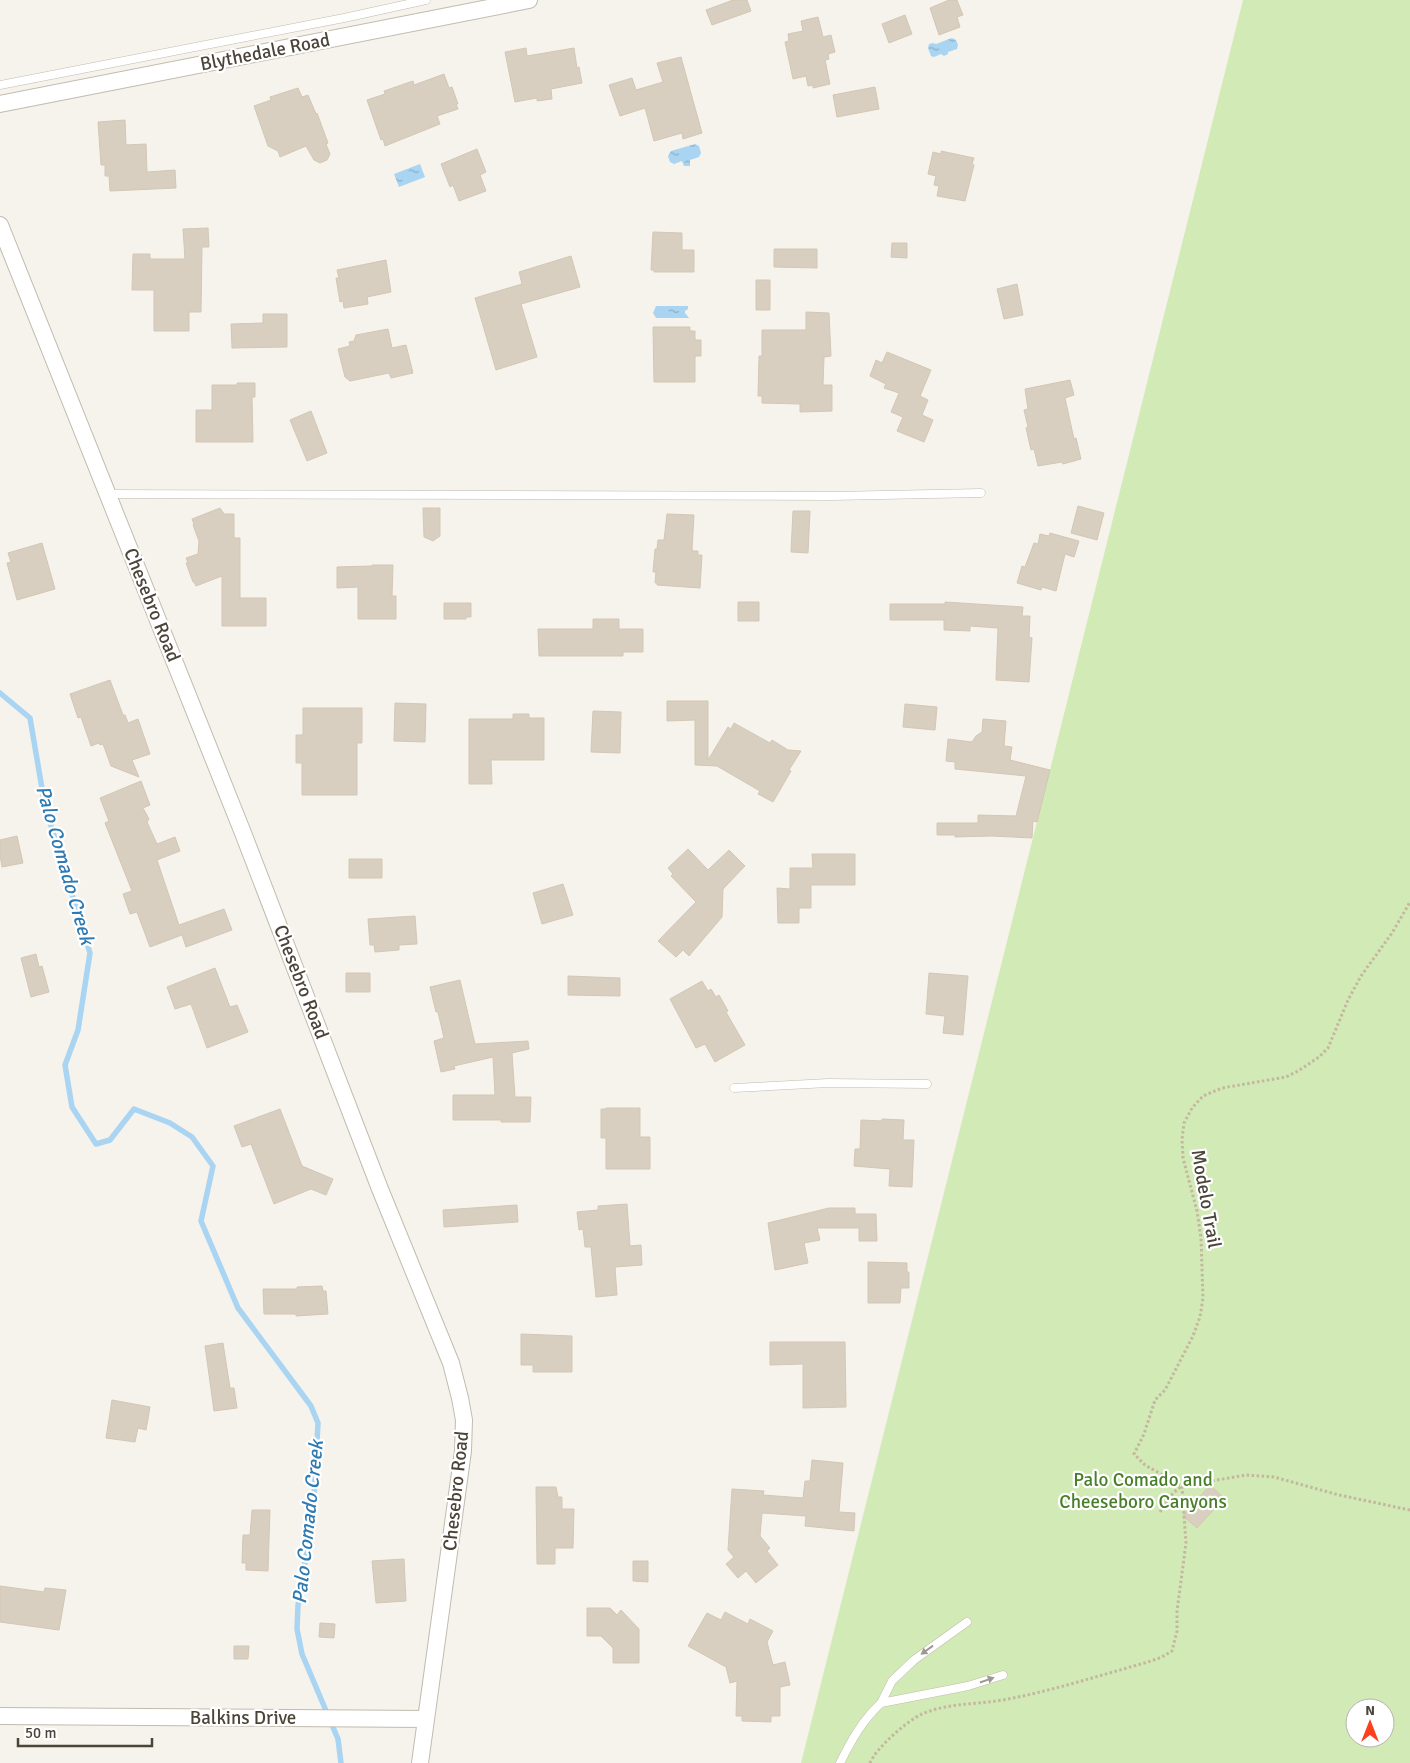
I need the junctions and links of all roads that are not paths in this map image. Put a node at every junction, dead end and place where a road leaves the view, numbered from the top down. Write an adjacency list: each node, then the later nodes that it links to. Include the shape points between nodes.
1 (426, 0): 3 (lane)
2 (529, 0): 4 (street, Blythedale Road)
3 (0, 85)
4 (0, 104)
5 (0, 225): 7 (street, Chesebro Road)
6 (981, 493): 7 (lane, via 833,496)
7 (107, 494): 14 (street, Chesebro Road, via 451,1362 464,1420 463,1451)
8 (927, 1084): 9 (lane, via 828,1083)
9 (734, 1088)
10 (967, 1622): 12 (lane, one-way to 12, via 914,1660 892,1681)
11 (1003, 1675): 12 (lane, one-way to 11, via 968,1686)
12 (881, 1703): 16 (lane, via 867,1716)
13 (0, 1716): 14 (street, Balkins Drive)
14 (426, 1719): 15 (street, Chesebro Road)
15 (420, 1763)
16 (840, 1763)

